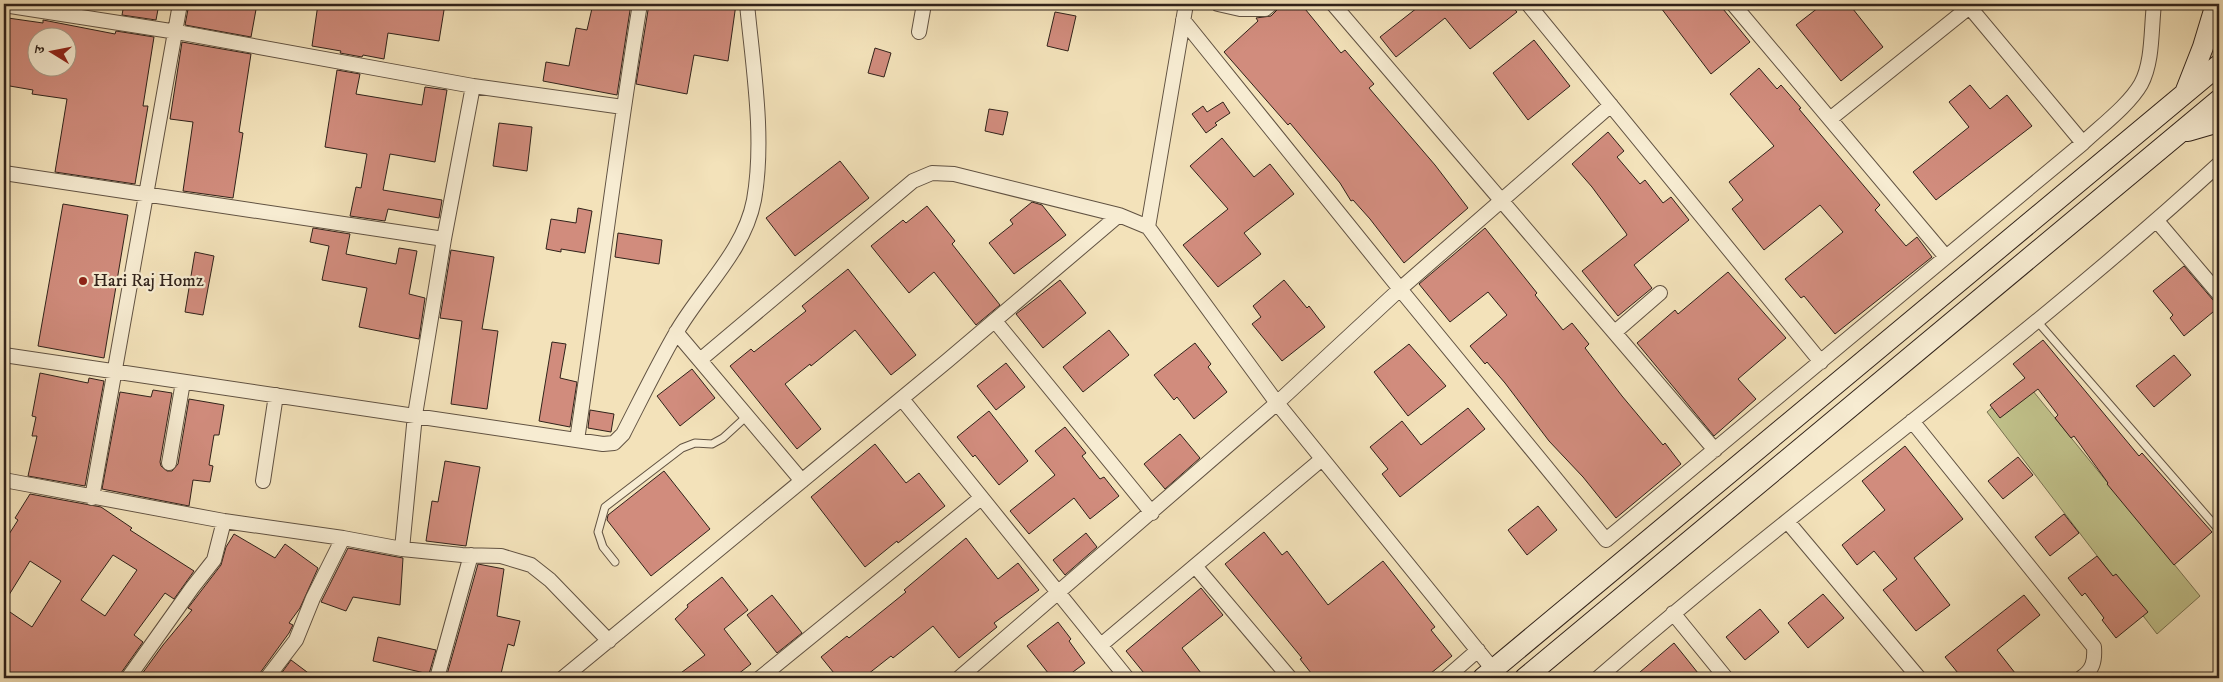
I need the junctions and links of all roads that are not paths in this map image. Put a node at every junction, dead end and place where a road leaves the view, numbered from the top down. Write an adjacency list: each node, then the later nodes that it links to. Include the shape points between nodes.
1 (180, 4): 16 (street)
2 (640, 4): 23 (street)
3 (747, 4): 42 (street, via 759,157 754,202 740,240)
4 (924, 4): 17 (street)
5 (1186, 4): 15 (street)
6 (1218, 4): 7 (street, via 1240,9 1265,9)
7 (1271, 4)
8 (1333, 4): 31 (street)
9 (1528, 4): 22 (street)
10 (1733, 4): 24 (street)
11 (2154, 4): 27 (street, via 2148,65 2140,84)
12 (2216, 4): 20 (street)
13 (4, 5): 16 (street)
14 (1970, 5): 24 (street); 27 (street)
15 (1184, 20): 34 (street); 37 (street)
16 (177, 32): 19 (street); 30 (street)
17 (919, 32)
18 (2219, 65): 20 (street)
19 (474, 86): 23 (street); 35 (street)
20 (2184, 94): 78 (street)
21 (2219, 100): 26 (street)
22 (1611, 105): 31 (street); 46 (street)
23 (622, 108): 55 (street)
24 (1830, 119): 36 (street)
25 (2219, 122): 26 (street)
26 (2178, 134): 88 (street)
27 (2083, 143): 36 (street)
28 (2219, 164): 33 (street)
29 (4, 173): 30 (street)
30 (147, 196): 35 (street); 47 (street)
31 (1501, 200): 37 (street); 43 (street)
32 (1118, 215): 34 (street); 40 (street); 45 (street, via 954,174 932,173 913,181)
33 (2157, 221): 39 (street); 41 (street)
34 (1148, 227): 51 (street)
35 (444, 239): 52 (street)
36 (1946, 257): 46 (street)
37 (1400, 289): 51 (street); 56 (street, via 1606,540)
38 (1660, 292): 43 (street)
39 (2219, 294)
40 (995, 321): 50 (street); 64 (street)
41 (2038, 321): 54 (street); 67 (lane)
42 (676, 332): 45 (street); 55 (street, via 623,434 608,444)
43 (1614, 332): 56 (street)
44 (4, 354): 47 (street)
45 (700, 360): 53 (street)
46 (1820, 362): 56 (street)
47 (115, 373): 48 (street); 62 (street)
48 (183, 382): 49 (street); 58 (street)
49 (276, 395): 52 (street); 60 (street)
50 (902, 399): 61 (street); 63 (street)
51 (1277, 403): 57 (street); 64 (street)
52 (415, 415): 55 (street); 69 (street)
53 (747, 416): 61 (street); 71 (lane, via 724,438 712,444 696,443 682,448 605,507 598,532 603,547)
54 (1912, 421): 66 (street); 92 (street, via 2094,647 2095,660)
55 (577, 440)
56 (1715, 450)
57 (1322, 458): 72 (street); 77 (street)
58 (169, 463)
59 (4, 480): 62 (street)
60 (263, 481)
61 (802, 481): 75 (street)
62 (92, 498): 65 (street)
63 (981, 498): 73 (street); 83 (street)
64 (1152, 513): 73 (street)
65 (224, 521): 68 (street); 79 (street, via 214,560)
66 (1787, 521): 74 (street); 91 (street)
67 (2219, 530)
68 (343, 538): 69 (street); 80 (street, via 296,640)
69 (402, 549): 70 (street)
70 (472, 555): 75 (street, via 501,556 531,564); 81 (street)
71 (616, 562)
72 (1195, 566): 76 (street); 86 (street)
73 (1058, 593): 76 (street); 84 (street)
74 (1672, 613): 89 (street); 90 (street)
75 (609, 641): 82 (street)
76 (1101, 645): 85 (street)
77 (1478, 650): 78 (street); 87 (street)
78 (1492, 675)
79 (128, 678)
80 (267, 678)
81 (437, 678)
82 (563, 678)
83 (760, 678)
84 (959, 678)
85 (1127, 678)
86 (1290, 678)
87 (1446, 678)
88 (1525, 678)
89 (1598, 678)
90 (1726, 678)
91 (1919, 678)
92 (2081, 678)

